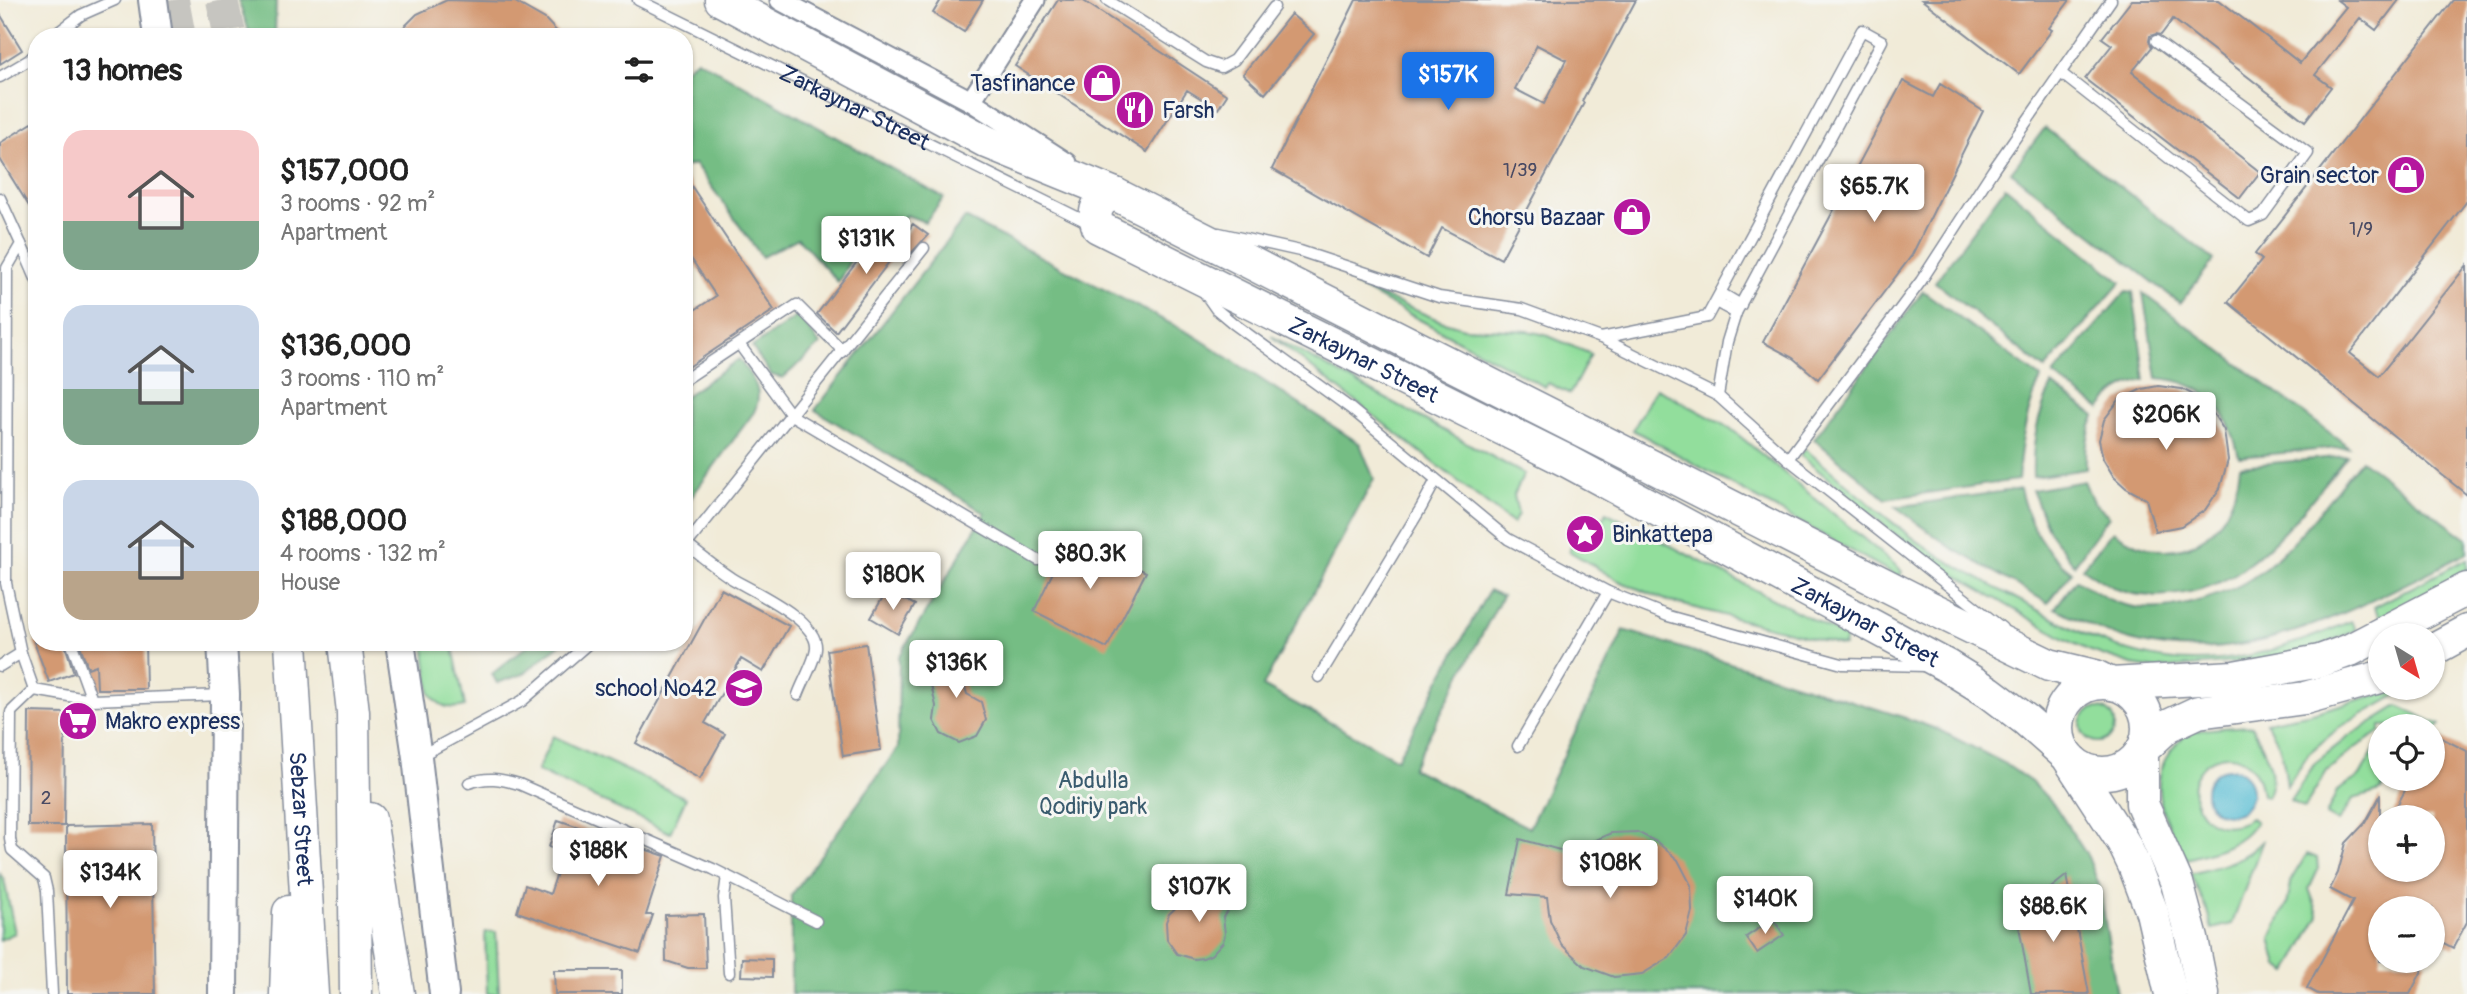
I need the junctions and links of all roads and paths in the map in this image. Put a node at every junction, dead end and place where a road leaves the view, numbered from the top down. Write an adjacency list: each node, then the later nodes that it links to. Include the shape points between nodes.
1 (115, 0): 10 (lane, via 80,15)
2 (152, 0): 11 (street)
3 (638, 0): 20 (lane, Zarkaynar Street)
4 (720, 0): 17 (main road, Zarkaynar Street, via 987,142)
5 (780, 0): 16 (street)
6 (1035, 0): 16 (street)
7 (1107, 0): 9 (lane, via 1221,67 1234,60)
8 (2111, 0): 14 (lane)
9 (1274, 7)
10 (63, 28)
11 (157, 28)
12 (2156, 41): 14 (lane, via 2308,153 2255,220 2249,220)
13 (28, 61): 15 (lane)
14 (2062, 74): 33 (lane, via 1921,281)
15 (0, 78)
16 (971, 101): 17 (street)
17 (1115, 194): 19 (main road, Zarkaynar Street); 20 (main road, via 1097,205)
18 (0, 198): 21 (lane)
19 (1168, 221): 27 (lane, via 1300,251 1439,298 1522,309); 50 (main road, Zarkaynar Street)
20 (1098, 227): 24 (main road, Zarkaynar Street)
21 (21, 244): 23 (lane); 35 (lane, via 7,268)
22 (924, 248): 29 (lane)
23 (28, 256)
24 (1189, 272): 34 (lane, via 1216,309 1350,408); 52 (main road, Zarkaynar Street, via 1569,462)
25 (1718, 298): 26 (lane); 26 (lane, via 1862,30 1882,41); 27 (lane, via 1707,317)
26 (1739, 309): 31 (lane, via 1727,342)
27 (1601, 338): 31 (lane)
28 (739, 344): 29 (lane, via 797,304); 30 (lane); 32 (lane)
29 (843, 351): 32 (lane)
30 (693, 374)
31 (1718, 396): 33 (lane)
32 (792, 415): 36 (lane); 38 (lane)
33 (1788, 459): 50 (lane)
34 (1436, 480): 40 (lane, via 1508,539); 53 (lane)
35 (2, 518): 49 (lane, via 6,583)
36 (693, 538)
37 (693, 552): 58 (lane, via 805,625 816,649)
38 (1038, 560)
39 (2467, 589): 55 (main road, Zarkaynar Street, via 2320,661 2234,677)
40 (1608, 592): 52 (lane, via 1668,617 1842,664); 62 (lane)
41 (2467, 631): 42 (main road)
42 (2445, 643)
43 (74, 651): 59 (lane)
44 (223, 651): 57 (street)
45 (292, 651): 61 (main road, Sebzar Street)
46 (346, 651): 60 (main road)
47 (401, 651): 65 (street)
48 (580, 651): 65 (lane, via 522,701)
49 (21, 653): 51 (lane); 56 (lane)
50 (2049, 665): 55 (main road, Zarkaynar Street)
51 (0, 666)
52 (1947, 666): 64 (main road, Zarkaynar Street, via 2008,706)
53 (1319, 677)
54 (2368, 681): 63 (main road, Zarkaynar Street, via 2305,698 2197,712 2168,726)
55 (2111, 684): 63 (main road, Zarkaynar Street, via 2131,693 2144,710 2148,730); 64 (main road, Zarkaynar Street, via 2081,689 2064,705 2057,727)
56 (34, 690): 59 (lane); 70 (lane, via 11,712 10,839 12,850 44,878)
57 (225, 694): 59 (lane); 71 (street)
58 (798, 695)
59 (92, 700)
60 (353, 712): 74 (main road); 75 (main road)
61 (297, 722): 72 (main road); 73 (main road, Sebzar Street)
62 (1518, 746)
63 (2142, 750): 64 (main road, Zarkaynar Street, via 2127,766 2108,773 2085,770); 78 (main road, Zarkaynar Street, via 2141,804 2177,883)
64 (2067, 756): 77 (main road, Zarkaynar Street, via 2134,865 2152,912)
65 (417, 757): 76 (street)
66 (469, 783): 67 (lane, via 491,778 519,784)
67 (727, 876): 68 (lane); 69 (lane)
68 (816, 921)
69 (729, 973)
70 (52, 994)
71 (223, 994)
72 (286, 994)
73 (312, 994)
74 (355, 994)
75 (398, 994)
76 (444, 994)
77 (2171, 994)
78 (2203, 994)

